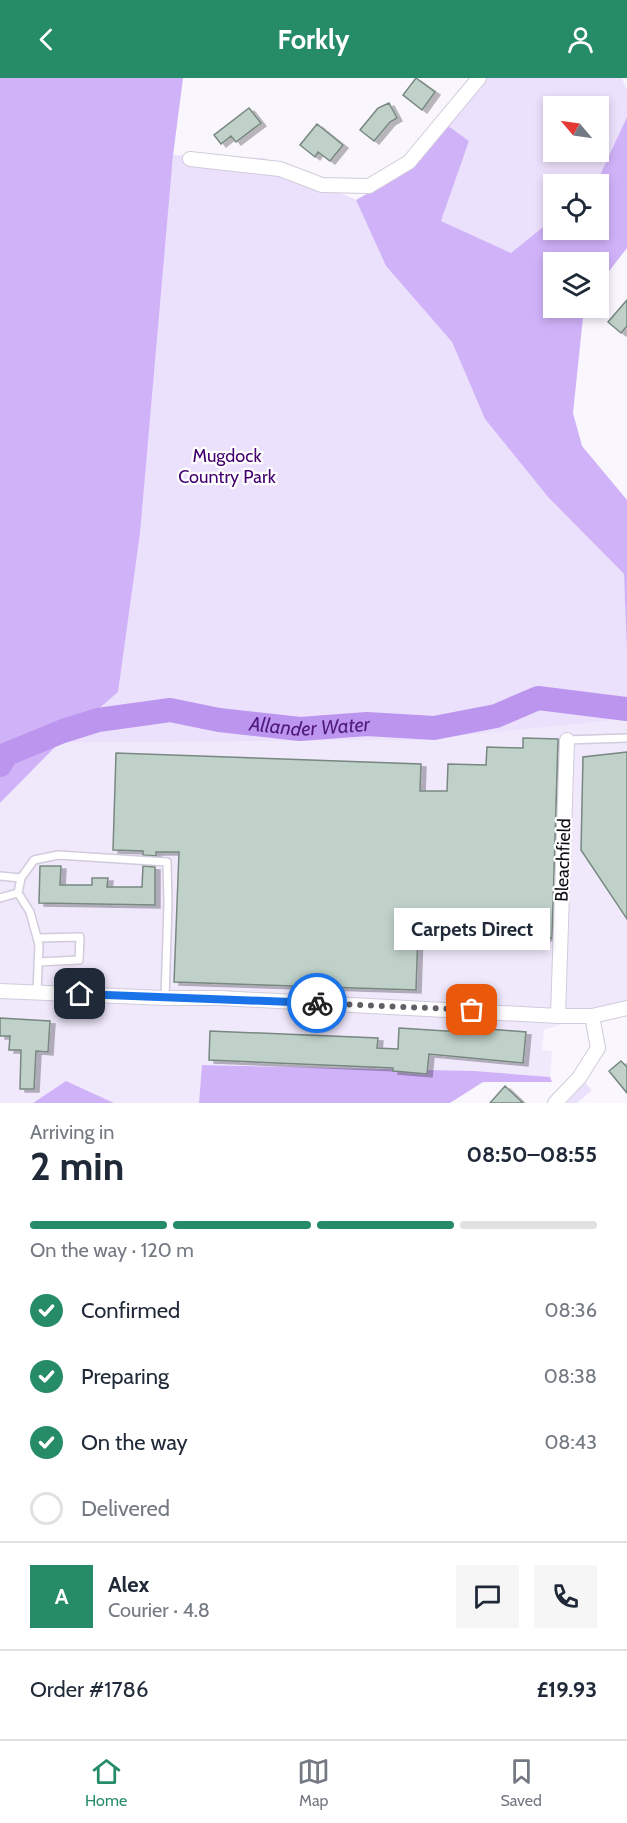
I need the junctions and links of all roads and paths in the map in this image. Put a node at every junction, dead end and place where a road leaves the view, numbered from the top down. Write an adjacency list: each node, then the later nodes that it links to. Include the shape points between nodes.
1 (479, 78): 2 (street, via 409,162 369,186 322,185 280,169)
2 (190, 159)
3 (627, 738): 4 (lane)
4 (567, 740): 16 (street, Bleachfield)
5 (0, 876): 6 (lane)
6 (21, 878): 7 (lane); 13 (lane, via 34,860 58,855 166,862)
7 (18, 893): 8 (lane); 9 (lane, via 30,912)
8 (0, 898)
9 (37, 938): 10 (lane); 10 (lane, via 80,937 79,960)
10 (39, 962): 12 (lane)
11 (0, 991): 12 (street)
12 (37, 992): 13 (street)
13 (165, 998): 16 (street)
14 (627, 1000): 17 (street)
15 (627, 1008): 17 (street)
16 (558, 1016): 17 (street)
17 (592, 1016): 18 (street, via 598,1048 579,1078)
18 (555, 1103)

